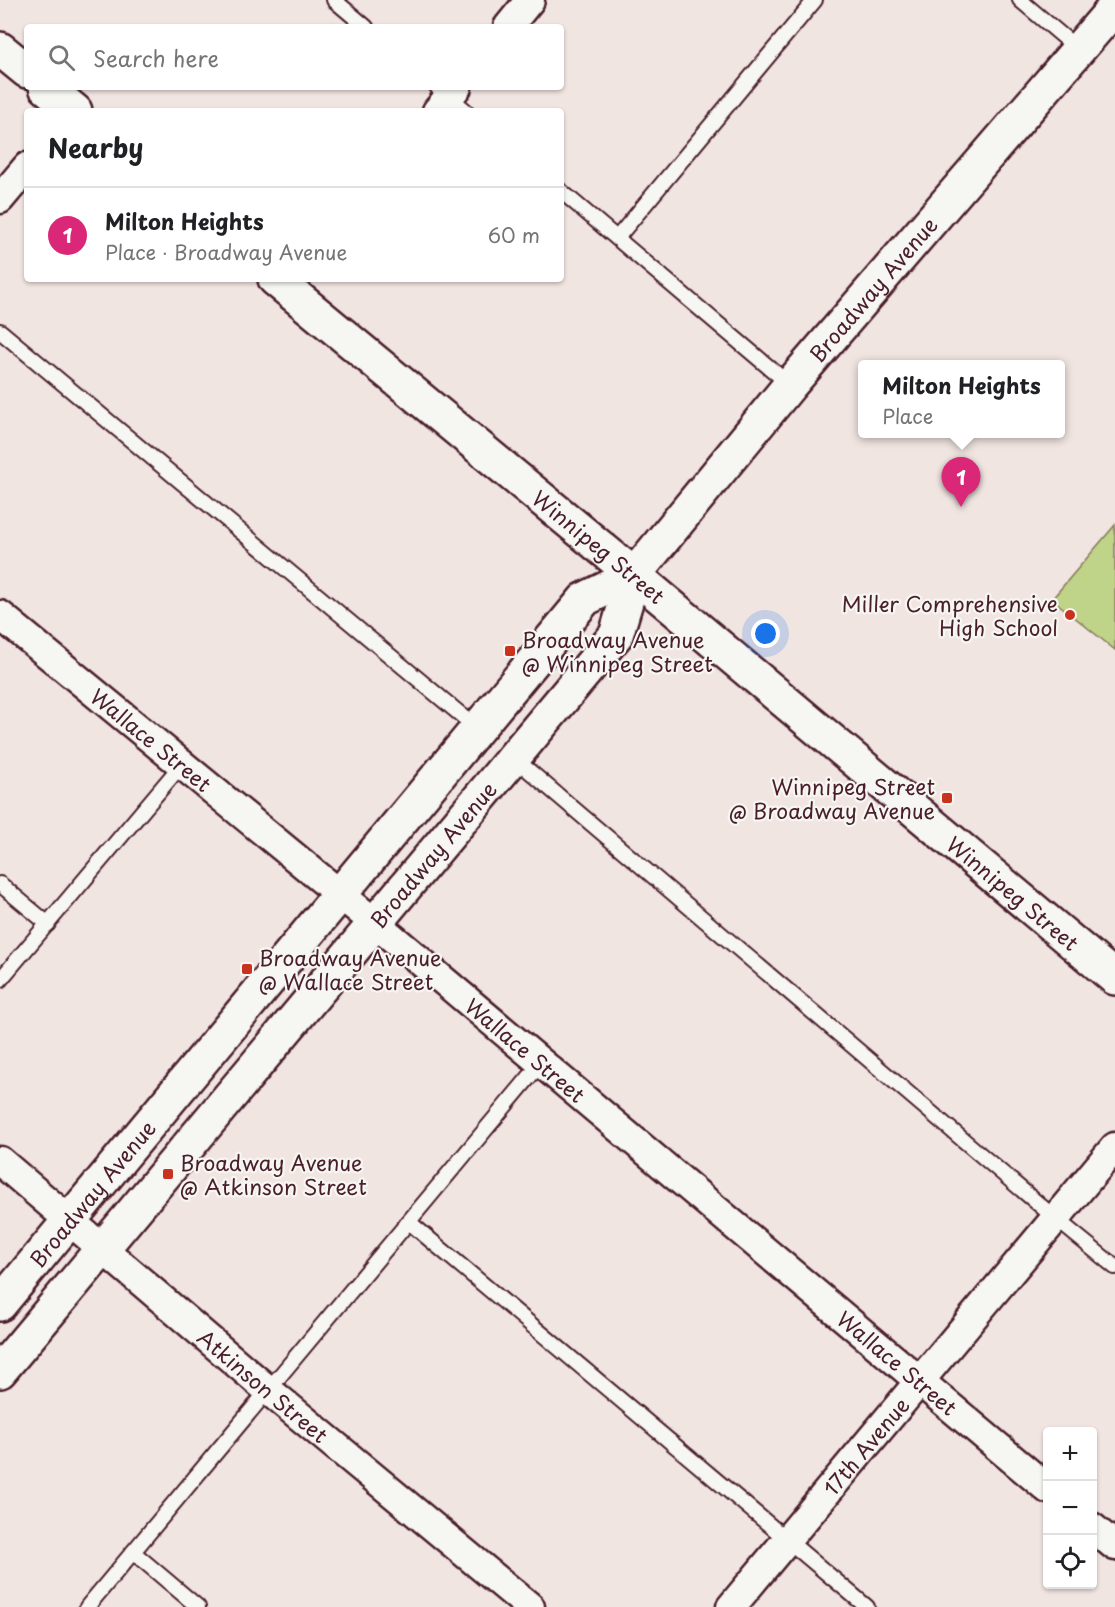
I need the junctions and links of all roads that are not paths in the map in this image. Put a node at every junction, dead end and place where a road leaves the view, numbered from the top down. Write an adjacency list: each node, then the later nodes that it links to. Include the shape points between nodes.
1 (334, 0): 6 (lane)
2 (530, 0): 7 (street)
3 (815, 0): 16 (lane)
4 (1020, 0): 9 (lane)
5 (1115, 7): 9 (street, Broadway Avenue)
6 (362, 24)
7 (510, 24)
8 (0, 49): 10 (street)
9 (1078, 50): 19 (street, Broadway Avenue)
10 (24, 69)
11 (50, 90): 12 (street)
12 (70, 108)
13 (24, 171): 15 (street)
14 (564, 194): 16 (lane)
15 (0, 199)
16 (617, 238): 19 (lane)
17 (286, 282): 20 (street, Winnipeg Street)
18 (0, 331): 22 (lane)
19 (790, 385): 20 (street, Broadway Avenue)
20 (634, 574): 22 (street, Broadway Avenue, via 585,598); 23 (street, Broadway Avenue, via 616,635); 29 (street, Winnipeg Street)
21 (0, 615): 24 (street, Wallace Street)
22 (478, 729): 26 (street, Broadway Avenue)
23 (514, 758): 27 (street, Broadway Avenue); 34 (lane)
24 (182, 764): 26 (street, Wallace Street); 28 (lane)
25 (0, 884): 28 (lane)
26 (340, 895): 27 (street, Wallace Street); 35 (street, Broadway Avenue)
27 (375, 922): 31 (street, Wallace Street); 37 (street, Broadway Avenue)
28 (48, 924): 30 (lane)
29 (1115, 978)
30 (0, 980)
31 (542, 1063): 36 (lane); 41 (street, Wallace Street)
32 (1115, 1147): 34 (street, 17th Avenue)
33 (0, 1161): 35 (street, Atkinson Street)
34 (1055, 1218): 38 (lane); 41 (street, 17th Avenue)
35 (70, 1220): 37 (street, Atkinson Street); 39 (street, Broadway Avenue)
36 (409, 1221): 42 (lane); 45 (lane)
37 (103, 1248): 40 (street, Broadway Avenue); 42 (street, Atkinson Street)
38 (1115, 1267)
39 (0, 1304)
40 (0, 1371)
41 (920, 1381): 43 (street, Wallace Street); 45 (street, 17th Avenue)
42 (268, 1390): 47 (lane); 50 (street, Atkinson Street)
43 (1043, 1486)
44 (1097, 1531): 46 (street)
45 (787, 1540): 51 (street, 17th Avenue); 52 (lane)
46 (1115, 1546)
47 (133, 1552): 48 (lane); 49 (lane)
48 (87, 1607)
49 (198, 1607)
50 (530, 1607)
51 (731, 1607)
52 (867, 1607)

